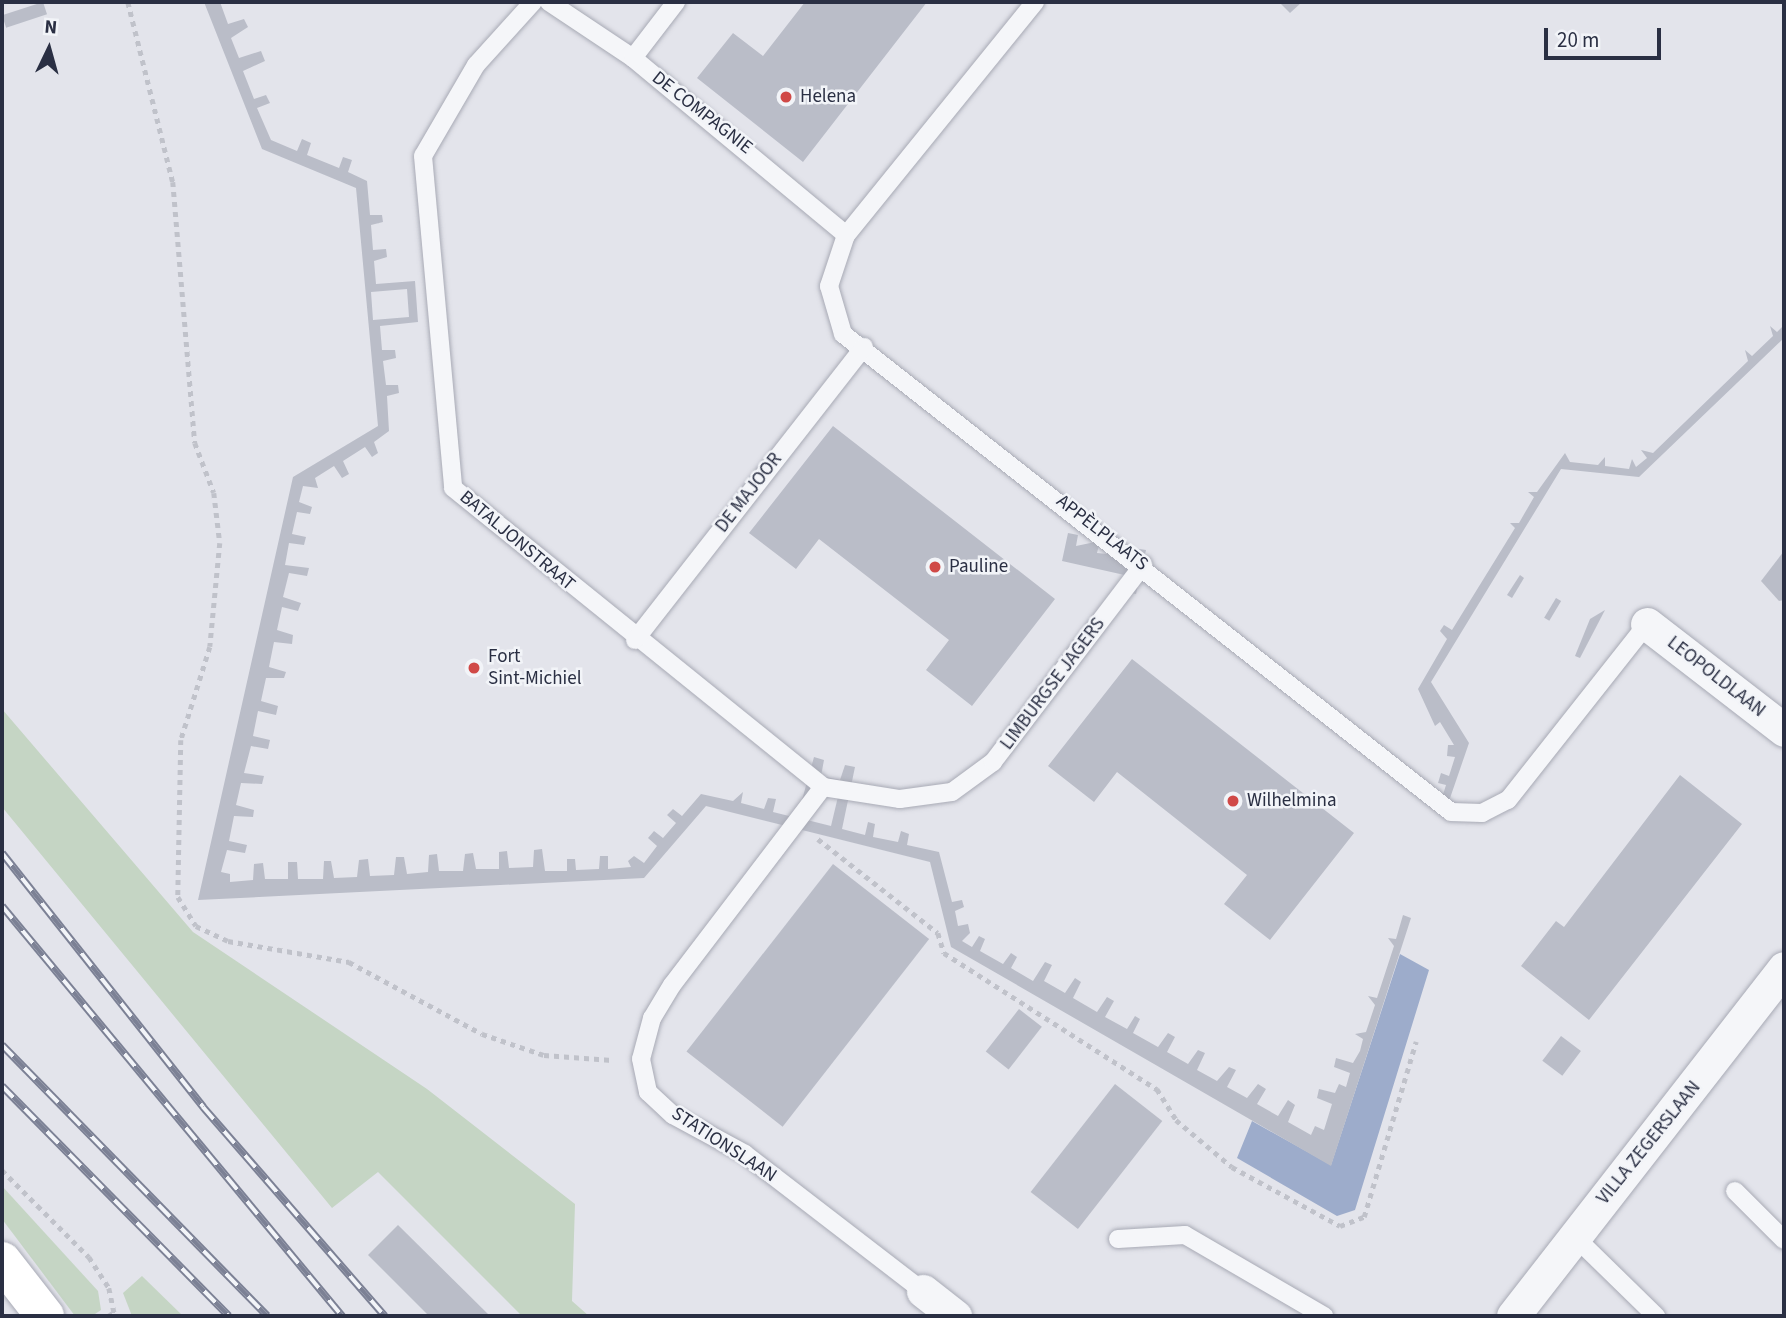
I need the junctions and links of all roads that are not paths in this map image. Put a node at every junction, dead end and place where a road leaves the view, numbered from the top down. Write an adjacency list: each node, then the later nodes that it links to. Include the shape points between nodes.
1 (533, 2): 10 (lane, BATALJONSTRAAT, via 476,65 423,156 453,488)
2 (549, 2): 5 (lane, DE COMPAGNIE)
3 (676, 2): 5 (lane)
4 (1035, 2): 6 (lane, APPÈLPLAATS)
5 (633, 58): 6 (lane, DE COMPAGNIE)
6 (846, 235): 7 (lane, APPÈLPLAATS, via 829,286 843,334)
7 (864, 347): 8 (lane, APPÈLPLAATS); 10 (lane, DE MAJOOR)
8 (1143, 565): 9 (lane, APPÈLPLAATS, via 1451,813 1482,813 1508,800); 13 (lane, LIMBURGSE JAGERS, via 993,762)
9 (1647, 624): 11 (street, LEOPOLDLAAN)
10 (635, 640): 12 (lane, BATALJONSTRAAT)
11 (1784, 730)
12 (824, 788): 13 (lane, BATALJONSTRAAT, via 900,799); 20 (lane, STATIONSLAAN, via 672,985 652,1018 641,1059 648,1092 673,1115 745,1154)
13 (952, 792)
14 (1784, 968): 16 (street, VILLA ZEGERSLAAN)
15 (1735, 1191): 18 (lane)
16 (1574, 1236): 24 (street, VILLA ZEGERSLAAN); 25 (lane)
17 (1118, 1239): 23 (lane, via 1185,1235)
18 (1784, 1241)
19 (2, 1261): 21 (main road)
20 (923, 1291): 22 (street)
21 (45, 1316)
22 (955, 1316)
23 (1324, 1316)
24 (1513, 1316)
25 (1656, 1316)

